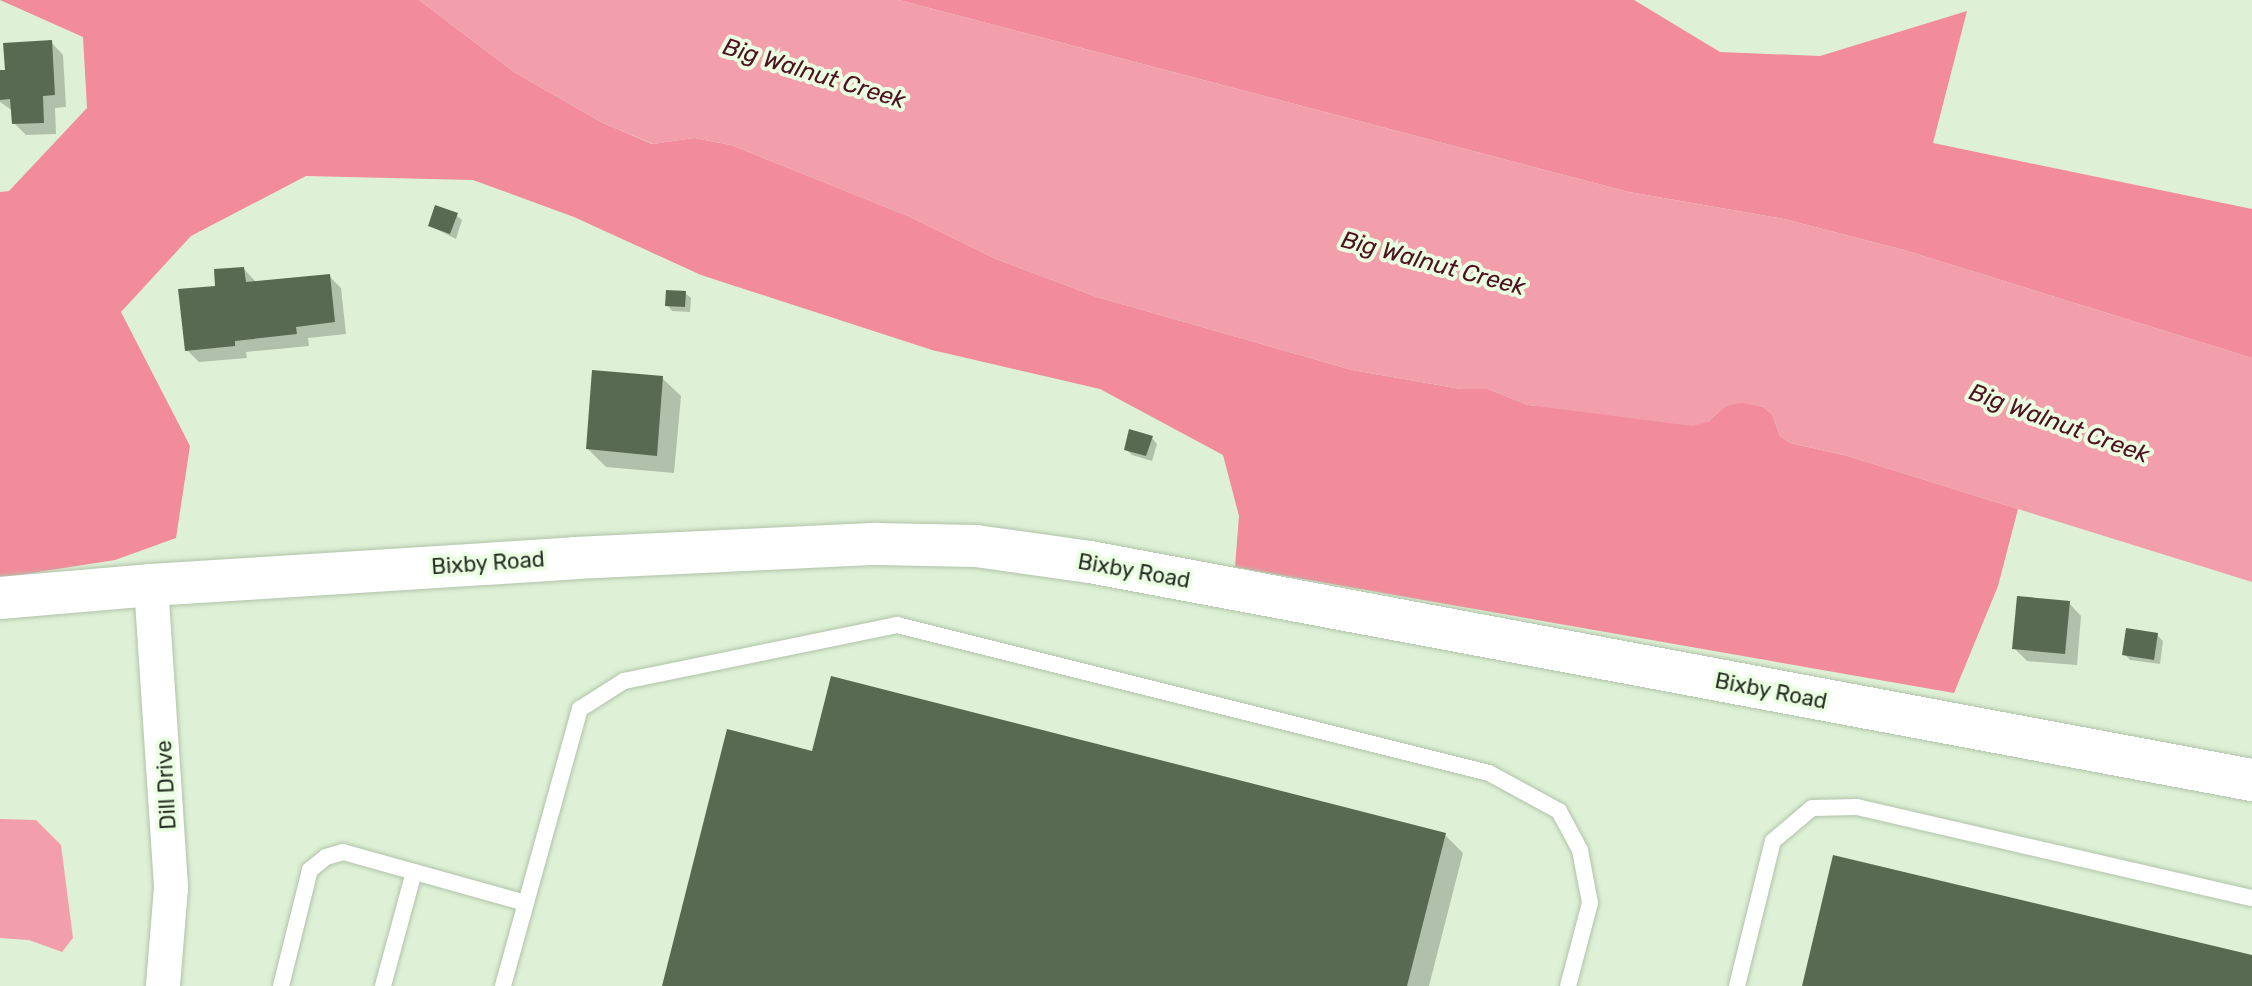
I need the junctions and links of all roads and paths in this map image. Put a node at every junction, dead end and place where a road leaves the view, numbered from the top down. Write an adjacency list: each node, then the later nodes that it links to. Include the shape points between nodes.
1 (151, 585): 2 (street, Bixby Road); 3 (street, Bixby Road, via 793,547 976,546 1090,562); 7 (street, Dill Drive, via 171,874)
2 (0, 598)
3 (2252, 780)
4 (414, 872): 6 (lane); 8 (lane, via 343,852 310,870); 9 (lane)
5 (2252, 898): 12 (lane, via 1857,807 1812,808 1773,841)
6 (526, 903): 10 (lane); 11 (lane, via 580,709 624,681 897,625 1489,773 1559,811 1580,850 1590,903)
7 (163, 986)
8 (281, 986)
9 (383, 986)
10 (503, 986)
11 (1568, 986)
12 (1737, 986)

